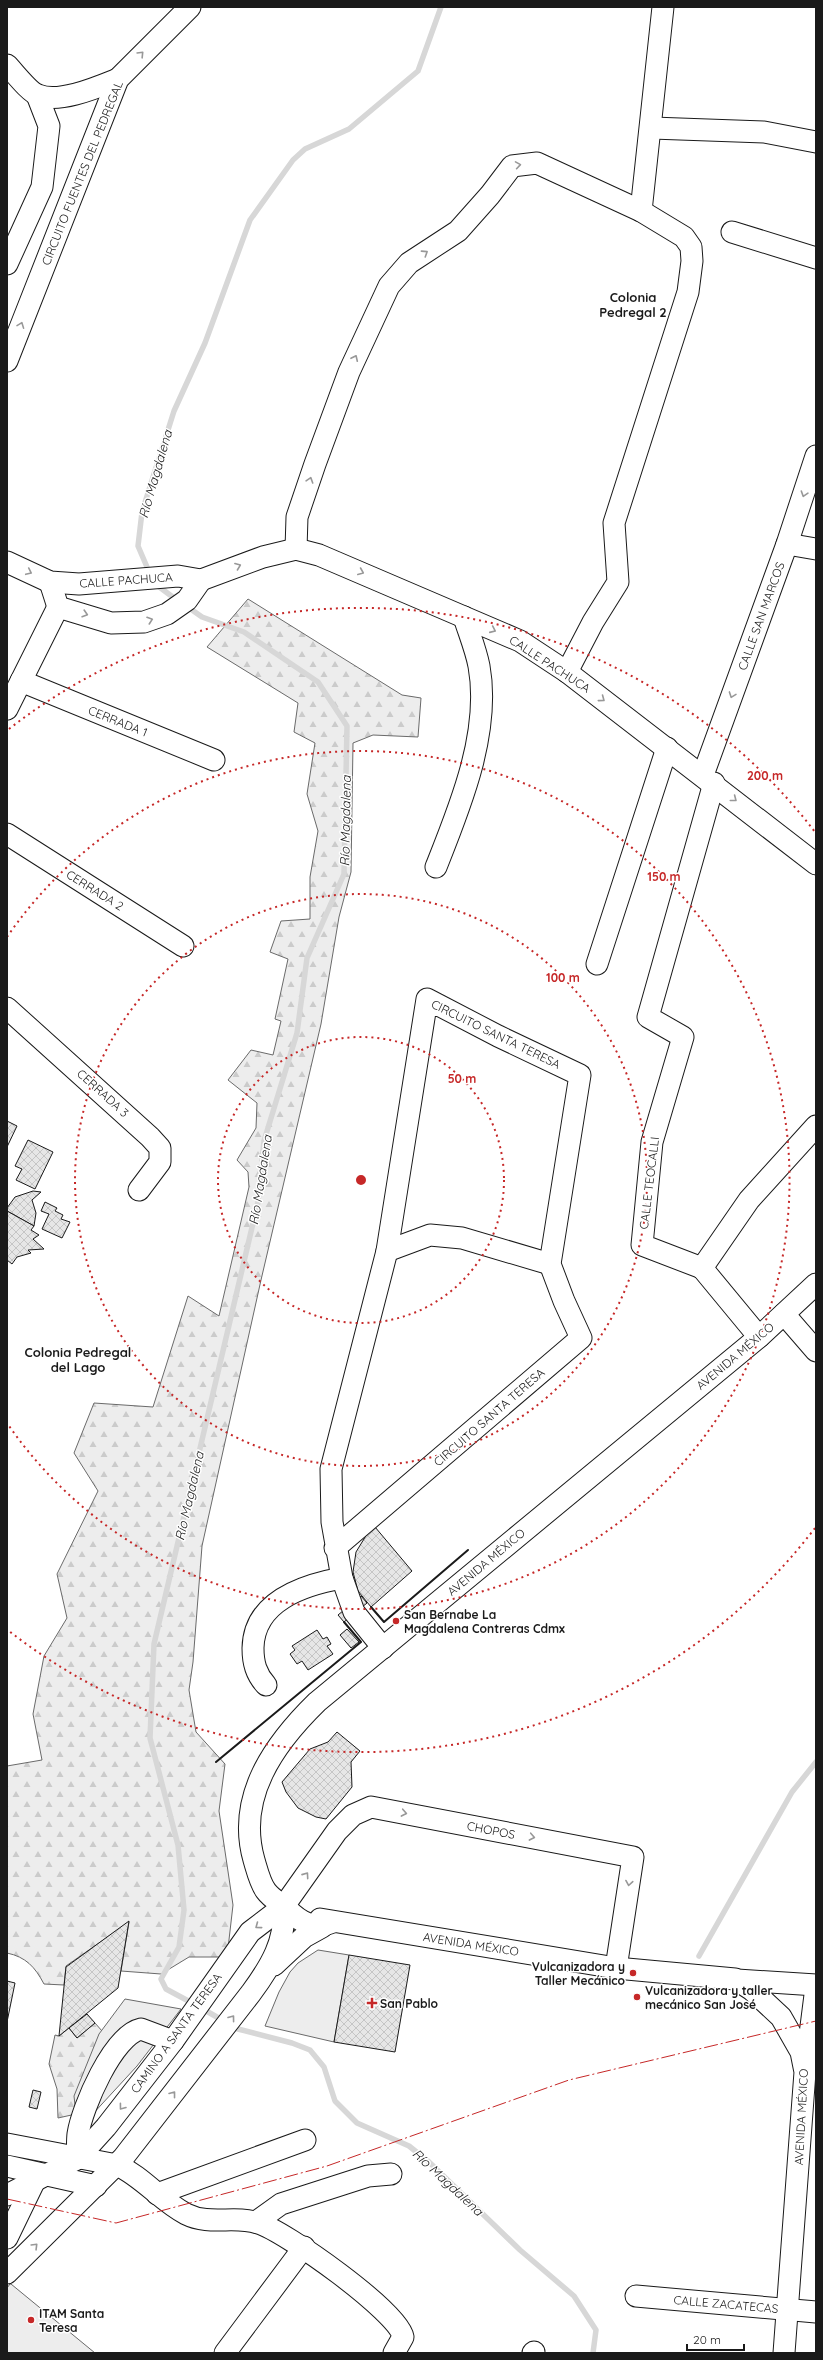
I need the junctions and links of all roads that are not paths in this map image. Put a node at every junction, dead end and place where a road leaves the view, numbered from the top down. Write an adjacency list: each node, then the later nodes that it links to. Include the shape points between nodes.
1 (190, 7): 4 (street, CIRCUITO FUENTES DEL PEDREGAL, one-way to 1)
2 (663, 7): 6 (street)
3 (7, 65): 5 (street)
4 (118, 79): 5 (street, via 84,92 55,97); 12 (street, CIRCUITO FUENTES DEL PEDREGAL, one-way to 4)
5 (37, 95): 11 (street, via 49,126 42,187)
6 (652, 128): 7 (street, via 764,132); 8 (street)
7 (816, 142)
8 (641, 211): 15 (street, one-way to 8, via 298,517 349,372 389,286 409,263 458,231 490,196 512,166 537,163); 22 (street, via 684,237 691,247 688,292 614,522 618,582 593,622)
9 (732, 232): 10 (street)
10 (816, 258)
11 (7, 264)
12 (7, 361)
13 (816, 456): 14 (street, CALLE SAN MARCOS, one-way to 14)
14 (787, 544): 16 (street); 27 (street, CALLE SAN MARCOS, one-way to 27)
15 (296, 549): 18 (street, CALLE PACHUCA, one-way to 15, via 263,557); 21 (street, CALLE PACHUCA, one-way to 21, via 319,555)
16 (816, 549)
17 (7, 562): 19 (street, CALLE PACHUCA, one-way to 19)
18 (201, 580): 19 (street, CALLE PACHUCA, via 178,576 98,583); 20 (street, one-way to 18, via 111,623 144,622 167,614 187,600)
19 (50, 582): 20 (street)
20 (58, 607): 23 (street)
21 (464, 617): 22 (street, CALLE PACHUCA, one-way to 22, via 520,641); 30 (street, via 479,666 481,710 470,773)
22 (567, 672): 25 (street, CALLE PACHUCA, one-way to 25)
23 (21, 681): 24 (street); 26 (street, CERRADA 1)
24 (7, 709)
25 (667, 748): 27 (street, CALLE PACHUCA); 32 (street)
26 (214, 760)
27 (708, 779): 29 (street, CALLE PACHUCA, one-way to 29); 34 (street, CALLE SAN MARCOS, via 648,1017)
28 (7, 834): 31 (street, CERRADA 2)
29 (816, 864)
30 (436, 867)
31 (183, 946)
32 (597, 964)
33 (7, 1008): 36 (street, CERRADA 3, via 160,1148 160,1162)
34 (683, 1037): 39 (street, CALLE TEOCALLI, via 652,1142 642,1245)
35 (816, 1126): 39 (street, via 749,1200)
36 (139, 1190)
37 (386, 1251): 38 (street, via 430,1235 462,1238); 38 (street, CIRCUITO SANTA TERESA, via 427,999 580,1075); 44 (street, CIRCUITO SANTA TERESA, via 330,1469 330,1502)
38 (550, 1264): 44 (street, CIRCUITO SANTA TERESA, via 581,1338)
39 (702, 1268): 42 (street)
40 (816, 1284): 41 (street, AVENIDA MÉXICO)
41 (784, 1314): 42 (street, AVENIDA MÉXICO); 43 (street)
42 (759, 1337): 46 (street, AVENIDA MÉXICO)
43 (816, 1351)
44 (335, 1548): 45 (street, CIRCUITO SANTA TERESA)
45 (342, 1578): 46 (street, CIRCUITO SANTA TERESA, via 354,1612); 47 (street, via 295,1592 264,1613 256,1628 253,1658 257,1673)
46 (383, 1648): 48 (street, AVENIDA MÉXICO, via 302,1717 266,1763 258,1783 249,1842 266,1892)
47 (266, 1685)
48 (284, 1906): 49 (street, AVENIDA MÉXICO); 50 (street, CHOPOS, one-way to 50, via 337,1832 353,1815 371,1807 633,1857); 51 (street, via 278,1952); 54 (street, CAMINO A SANTA TERESA, one-way to 54, via 250,1932)
49 (327, 1925): 50 (street, AVENIDA MÉXICO); 51 (street, via 290,1948)
50 (616, 1968): 52 (street, AVENIDA MÉXICO)
51 (266, 1974): 60 (street, one-way to 51)
52 (735, 1979): 53 (street); 55 (street, AVENIDA MÉXICO, via 752,1990 781,2017 801,2052)
53 (816, 1986): 55 (street)
54 (176, 2036): 59 (street, CAMINO A SANTA TERESA, one-way to 59, via 106,2127); 59 (street, via 141,2029 125,2037 94,2085 78,2134)
55 (805, 2072): 72 (street, AVENIDA MÉXICO)
56 (305, 2140): 65 (street)
57 (7, 2145): 58 (street)
58 (45, 2152): 59 (street); 63 (street)
59 (77, 2159): 60 (street); 63 (street, CAMINO A SANTA TERESA)
60 (117, 2165): 64 (street); 65 (street, via 129,2171)
61 (7, 2166): 63 (street)
62 (391, 2174): 67 (street, via 368,2176 281,2204)
63 (40, 2175): 64 (street); 66 (street, CAMINO A SANTA TERESA); 68 (street)
64 (96, 2186): 70 (street, one-way to 64)
65 (157, 2194): 67 (street, via 187,2214 209,2221 240,2219)
66 (7, 2195)
67 (256, 2222): 69 (street)
68 (7, 2238)
69 (304, 2247): 74 (street); 75 (street, via 398,2324 403,2337)
70 (7, 2273)
71 (636, 2296): 72 (street, CALLE ZACATECAS)
72 (788, 2309): 73 (street, CALLE ZACATECAS); 76 (street, AVENIDA MÉXICO)
73 (816, 2312)
74 (225, 2353)
75 (394, 2353)
76 (784, 2353)

